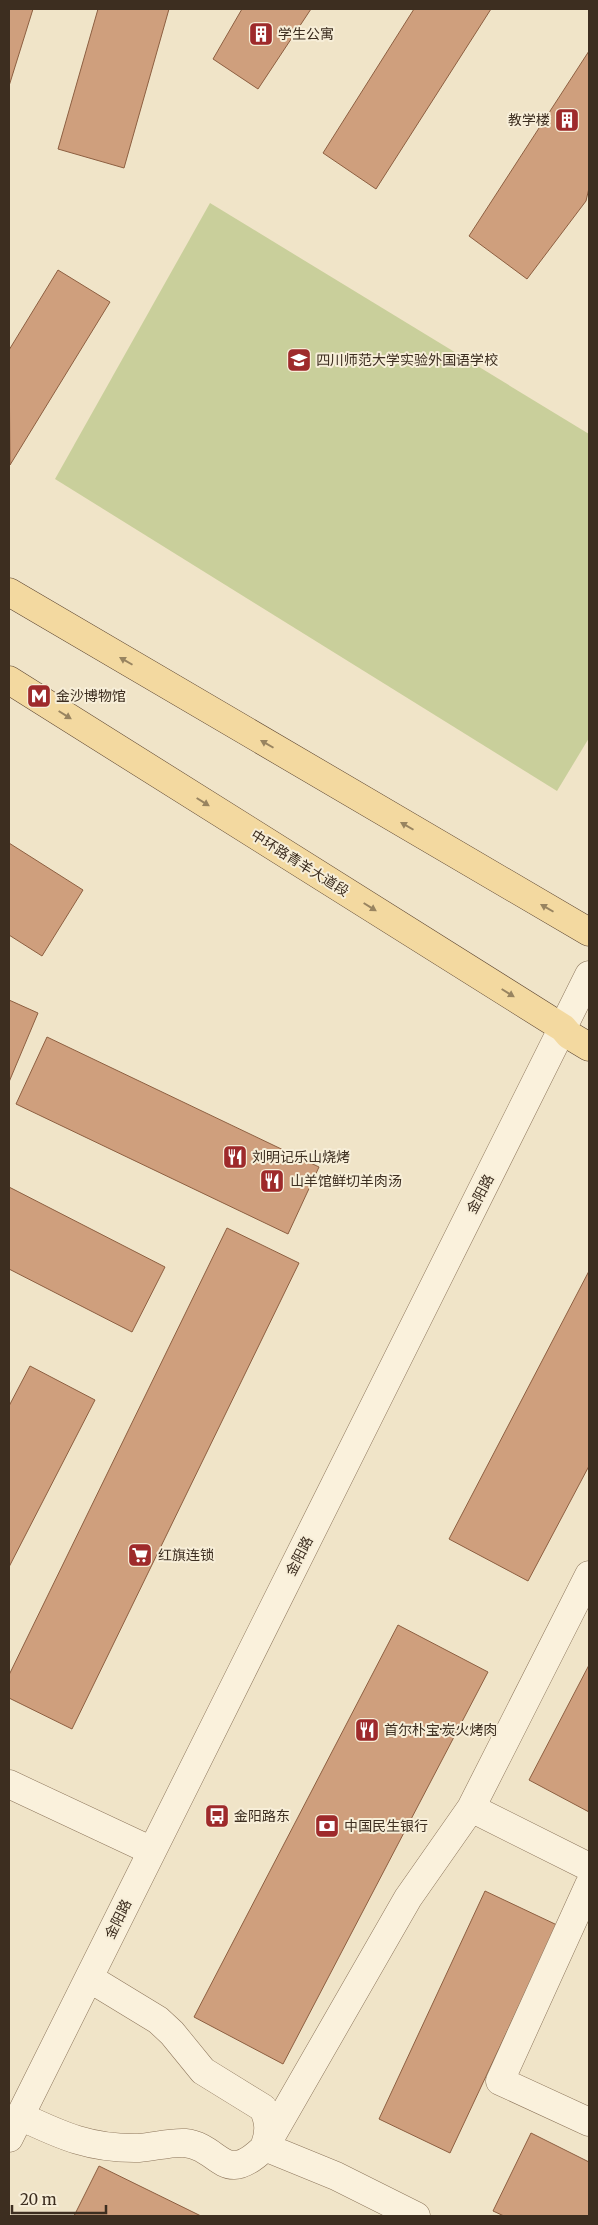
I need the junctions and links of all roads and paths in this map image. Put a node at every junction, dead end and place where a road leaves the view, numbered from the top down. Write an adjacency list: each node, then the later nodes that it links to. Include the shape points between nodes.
1 (9, 592): 3 (main road, one-way to 1)
2 (9, 680): 5 (main road, 中环路青羊大道段, one-way to 5)
3 (589, 932)
4 (589, 975): 5 (street, 金阳路)
5 (563, 1028): 6 (main road, 中环路青羊大道段); 10 (street, 金阳路)
6 (589, 1048)
7 (589, 1575): 9 (street)
8 (9, 1784): 10 (street)
9 (471, 1808): 11 (street); 16 (street, via 408,1898)
10 (152, 1851): 13 (street, 金阳路)
11 (589, 1867)
12 (589, 1885): 14 (street, via 500,2081)
13 (89, 1978): 15 (street, 金阳路); 16 (street, via 158,2020 203,2071 263,2108 269,2128)
14 (589, 2122)
15 (14, 2127): 16 (street, via 84,2143 140,2148 188,2144 232,2165 245,2163)
16 (265, 2147): 17 (street, via 336,2176)
17 (416, 2216)

